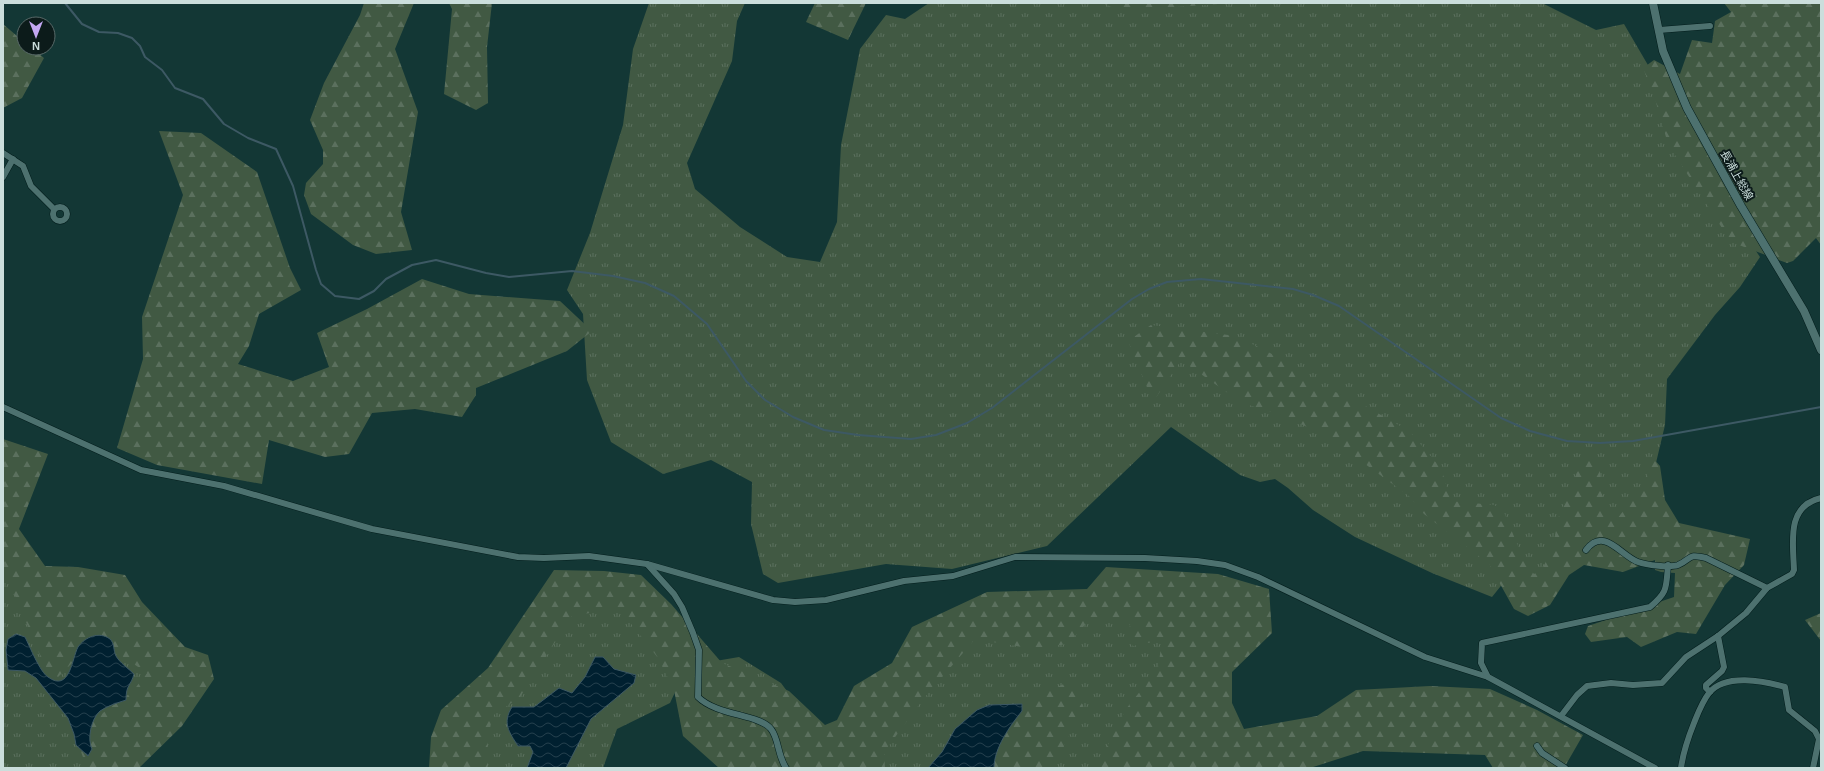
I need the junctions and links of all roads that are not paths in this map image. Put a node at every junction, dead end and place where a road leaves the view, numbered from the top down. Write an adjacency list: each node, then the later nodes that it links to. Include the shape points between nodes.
1 (1651, 4): 3 (main road, 長浦上総線)
2 (1710, 26): 3 (street)
3 (1658, 30): 8 (main road, 長浦上総線, via 1663,51 1686,108 1804,311)
4 (3, 153): 5 (street)
5 (13, 159): 6 (street); 7 (street, via 23,166 31,186)
6 (3, 177)
7 (54, 209)
8 (1821, 350)
9 (3, 407): 12 (street, via 141,470 224,486 372,529 518,557 589,556)
10 (1821, 498): 14 (street, via 1812,500 1804,506 1796,517 1792,536 1792,574)
11 (1586, 550): 13 (street, via 1595,542 1607,542 1638,562)
12 (647, 564): 16 (street, via 773,600 795,602 826,600 904,580 953,576 1015,557 1197,560 1225,565 1258,577 1425,657); 20 (street, via 674,594 693,633 698,650 698,697 706,705 770,727 776,738 778,754)
13 (1668, 565): 14 (street, via 1676,565 1690,556 1697,555); 16 (street, via 1666,589 1662,598 1650,607 1482,643 1481,663)
14 (1767, 588): 15 (street, via 1746,613)
15 (1718, 636): 17 (street, via 1724,667 1706,685); 18 (street, via 1686,657 1662,683 1611,683 1587,686)
16 (1488, 677): 18 (street)
17 (1710, 692): 23 (street, via 1690,733); 24 (street, via 1722,684 1743,680 1764,681 1785,687 1789,710 1816,731 1819,739)
18 (1561, 716): 22 (street)
19 (1537, 746): 21 (street, via 1542,753)
20 (786, 768)
21 (1565, 768)
22 (1655, 768)
23 (1681, 768)
24 (1814, 768)

